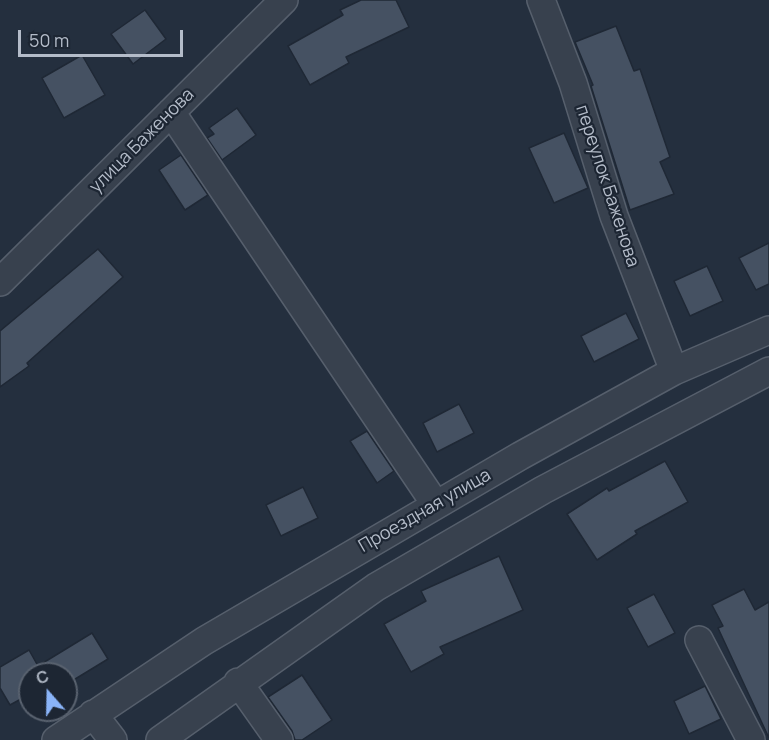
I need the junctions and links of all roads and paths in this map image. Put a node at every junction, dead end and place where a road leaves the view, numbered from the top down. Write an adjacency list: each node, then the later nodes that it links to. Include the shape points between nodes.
1 (284, 0): 3 (street, улица Баженова)
2 (541, 0): 6 (street, переулок Баженова, via 573,82 614,216)
3 (171, 112): 4 (street, улица Баженова); 8 (street)
4 (0, 282)
5 (769, 330): 6 (street, Проездная улица)
6 (674, 371): 8 (street, Проездная улица)
7 (769, 371): 10 (street, via 543,490 376,587)
8 (436, 505): 11 (street, Проездная улица, via 204,641)
9 (699, 640): 16 (street)
10 (238, 682): 14 (street); 15 (street)
11 (93, 714): 12 (street, Проездная улица); 13 (street)
12 (56, 740)
13 (113, 740)
14 (160, 740)
15 (279, 740)
16 (751, 740)

